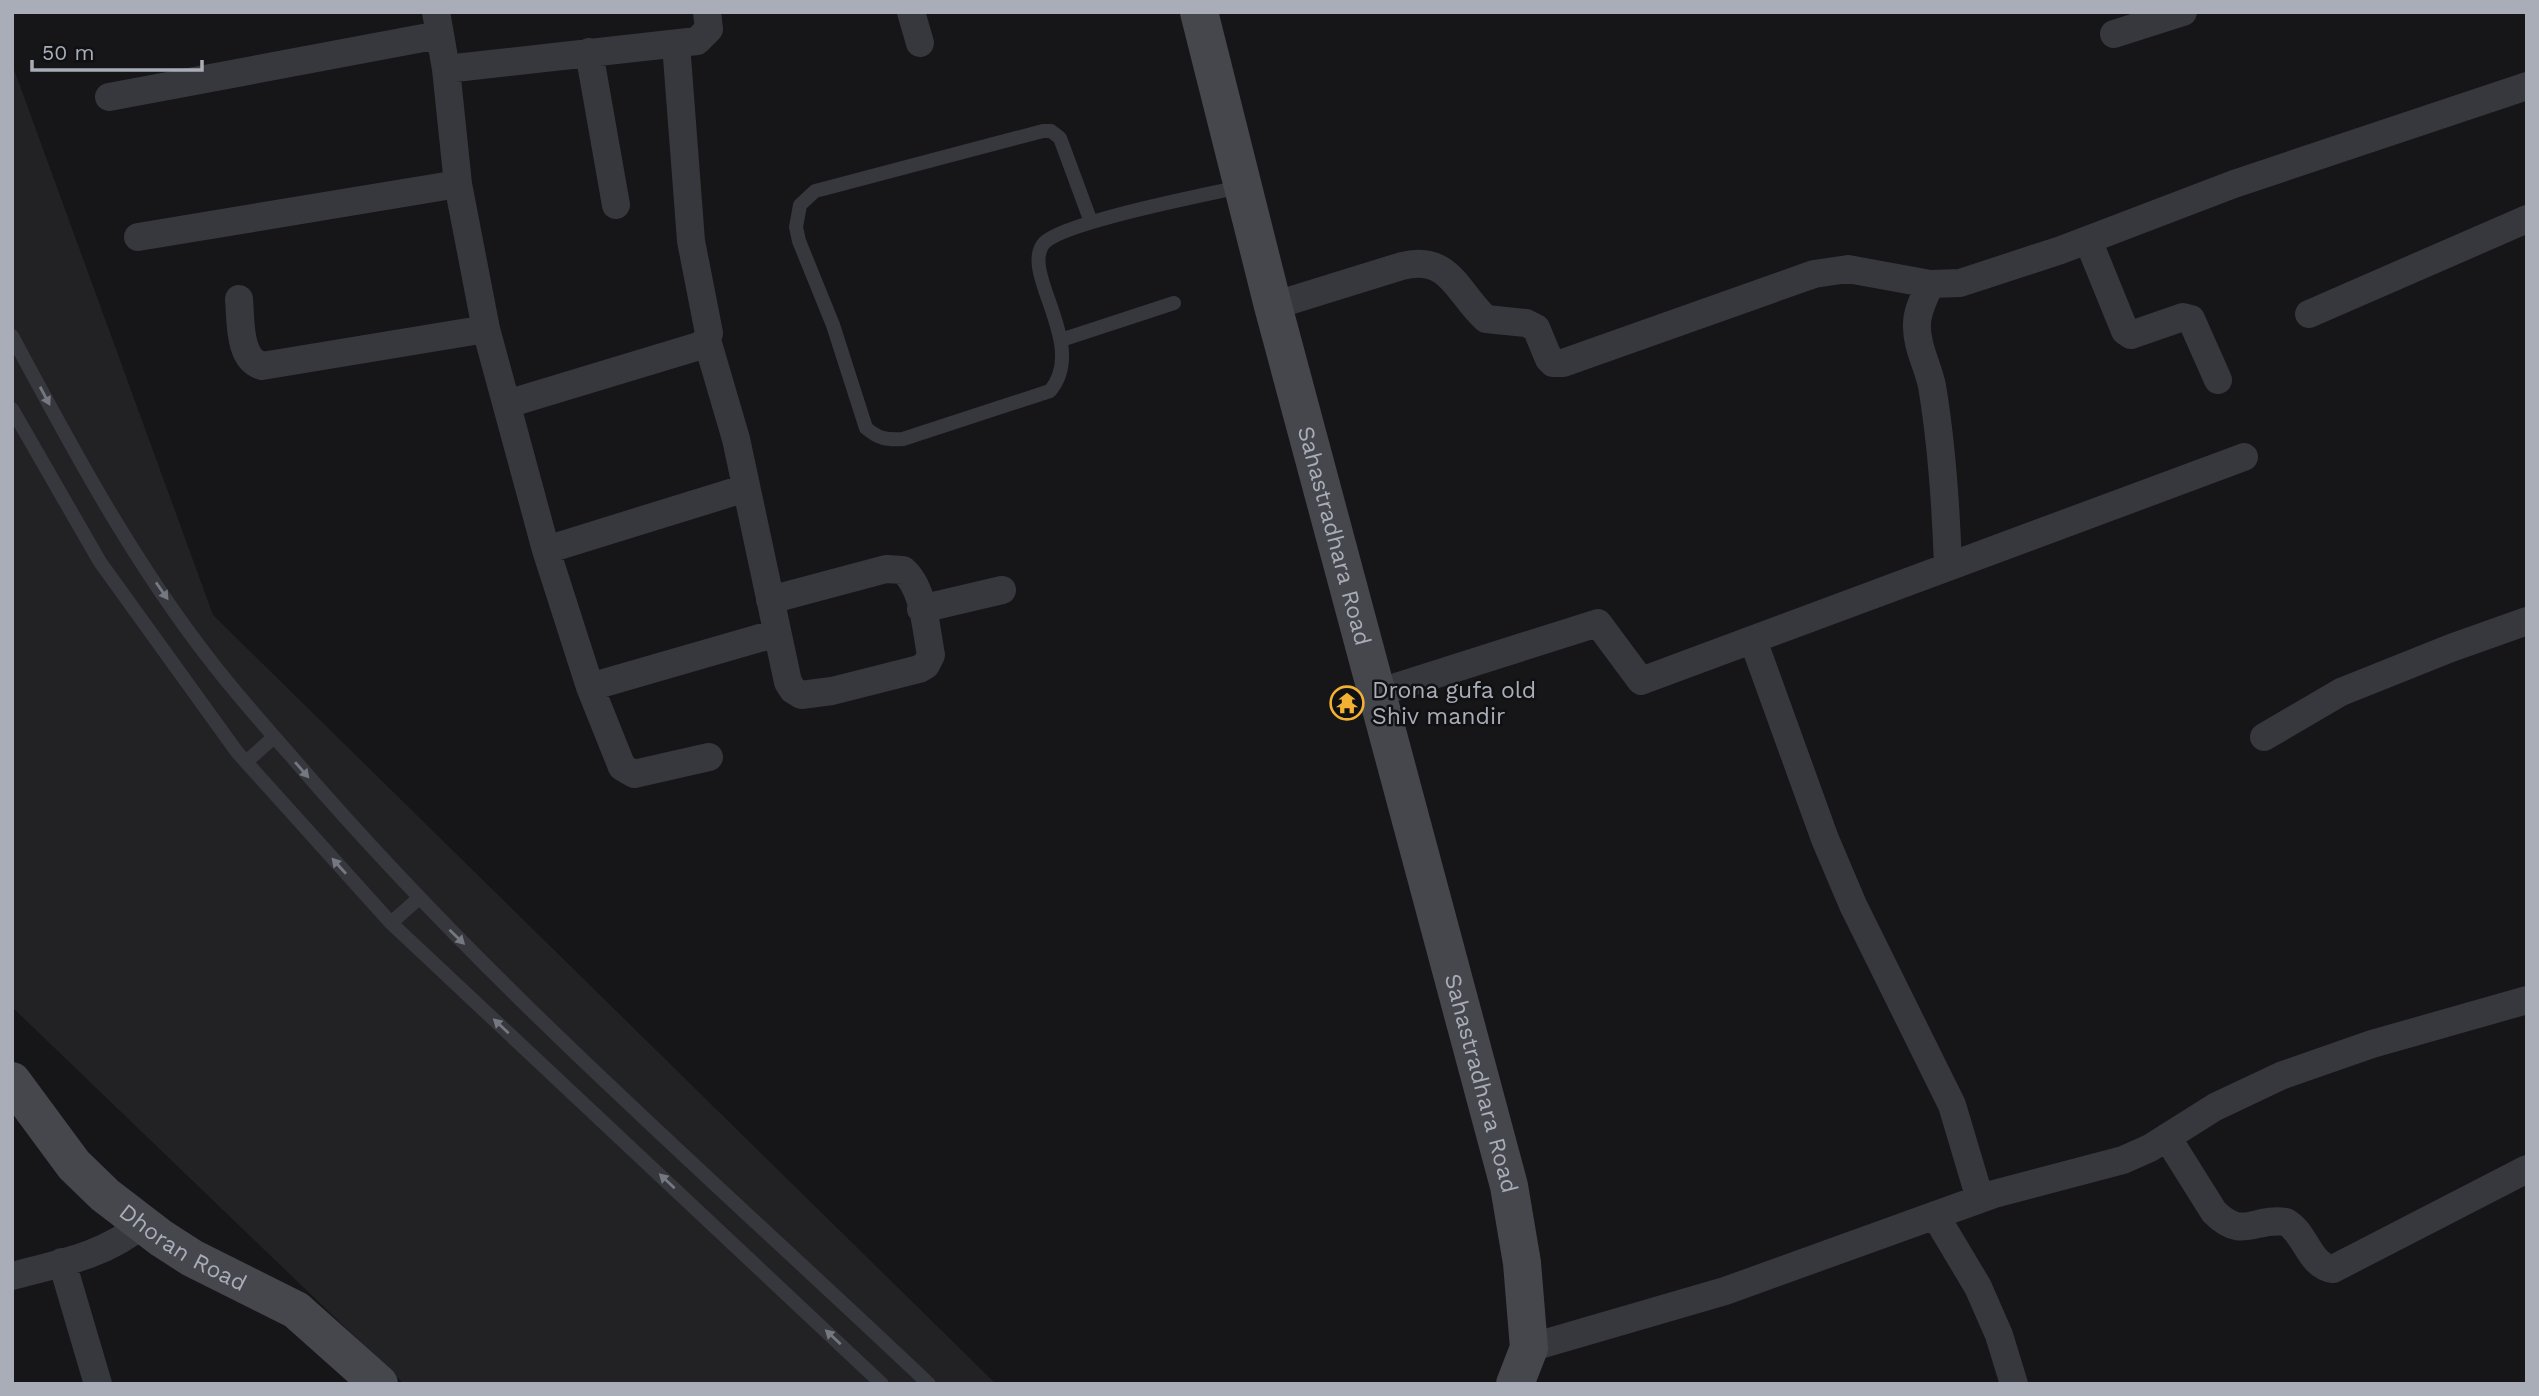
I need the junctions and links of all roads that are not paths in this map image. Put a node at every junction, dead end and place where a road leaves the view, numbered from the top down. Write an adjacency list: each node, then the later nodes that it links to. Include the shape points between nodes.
1 (707, 12): 8 (street, via 709,29 703,38)
2 (911, 12): 7 (street)
3 (1199, 12): 14 (main road, Sahastradhara Road)
4 (2183, 12): 6 (street)
5 (437, 24): 10 (street); 12 (street)
6 (2114, 34)
7 (920, 43)
8 (676, 44): 9 (street); 27 (street, via 691,241)
9 (589, 52): 10 (street); 15 (street)
10 (446, 69): 13 (street)
11 (2527, 86): 19 (street, via 2234,184)
12 (109, 97)
13 (457, 184): 18 (street); 25 (street)
14 (1242, 187): 17 (lane); 23 (main road, Sahastradhara Road)
15 (616, 205)
16 (2527, 219): 24 (street)
17 (1090, 222): 28 (lane, via 1052,237 1039,255); 28 (lane, via 1060,138 1051,131 823,189 807,197 797,214 799,241 833,325 862,420 877,437 903,439 1050,391 1062,368)
18 (138, 237)
19 (2088, 240): 20 (street, via 1960,283); 29 (street, via 2125,331 2131,335 2183,317 2191,319)
20 (1930, 284): 23 (street, via 1855,270 1814,274 1556,364 1546,355 1535,328 1486,319 1453,279 1431,265 1402,266); 35 (street, via 1917,327 1938,431)
21 (239, 299): 25 (street, via 247,355 262,366)
22 (1174, 303): 28 (lane)
23 (1273, 306): 43 (main road, Sahastradhara Road)
24 (2309, 314)
25 (486, 329): 30 (street)
26 (12, 336): 44 (lane, one-way to 44, via 131,547 208,658)
27 (707, 340): 30 (street); 33 (street)
28 (1061, 340)
29 (2218, 380)
30 (507, 404): 34 (street)
31 (12, 409): 47 (lane, via 100,562)
32 (2245, 457): 35 (street)
33 (746, 488): 34 (street); 37 (street)
34 (546, 550): 42 (street)
35 (1948, 567): 41 (street)
36 (1002, 590): 38 (street)
37 (770, 600): 38 (street, via 895,568 912,580); 40 (street)
38 (921, 609): 40 (street, via 931,655 926,664 832,691 801,695 793,690)
39 (2527, 621): 45 (street, via 2341,692)
40 (776, 633): 42 (street)
41 (1753, 640): 43 (street, via 1641,681 1598,623); 54 (street, via 1853,905 1952,1105)
42 (590, 687): 46 (street, via 625,770 634,774)
43 (1377, 693): 59 (main road, Sahastradhara Road, via 1509,1186)
44 (274, 737): 47 (lane); 48 (lane, one-way to 48)
45 (2264, 737)
46 (709, 757)
47 (246, 762): 49 (lane, one-way to 47)
48 (419, 898): 49 (lane); 63 (lane, one-way to 63, via 550,1028)
49 (391, 923): 62 (lane, one-way to 49)
50 (2527, 1000): 52 (street, via 2283,1075 2215,1107)
51 (12, 1081): 56 (main road, Dhoran Road, via 74,1165)
52 (2167, 1137): 53 (street, via 2222,1220 2236,1227 2286,1222 2297,1230 2316,1261 2333,1269); 54 (street, via 2123,1160)
53 (2527, 1169)
54 (1980, 1199): 55 (street)
55 (1935, 1214): 59 (street, via 1725,1290); 65 (street, via 1978,1287)
56 (142, 1224): 57 (street, via 115,1244); 61 (main road, Dhoran Road, via 192,1258 296,1310)
57 (62, 1262): 58 (street); 60 (street)
58 (12, 1276)
59 (1529, 1348): 64 (main road, Sahastradhara Road)
60 (98, 1384)
61 (379, 1384)
62 (882, 1384)
63 (929, 1384)
64 (1515, 1384)
65 (2014, 1384)

